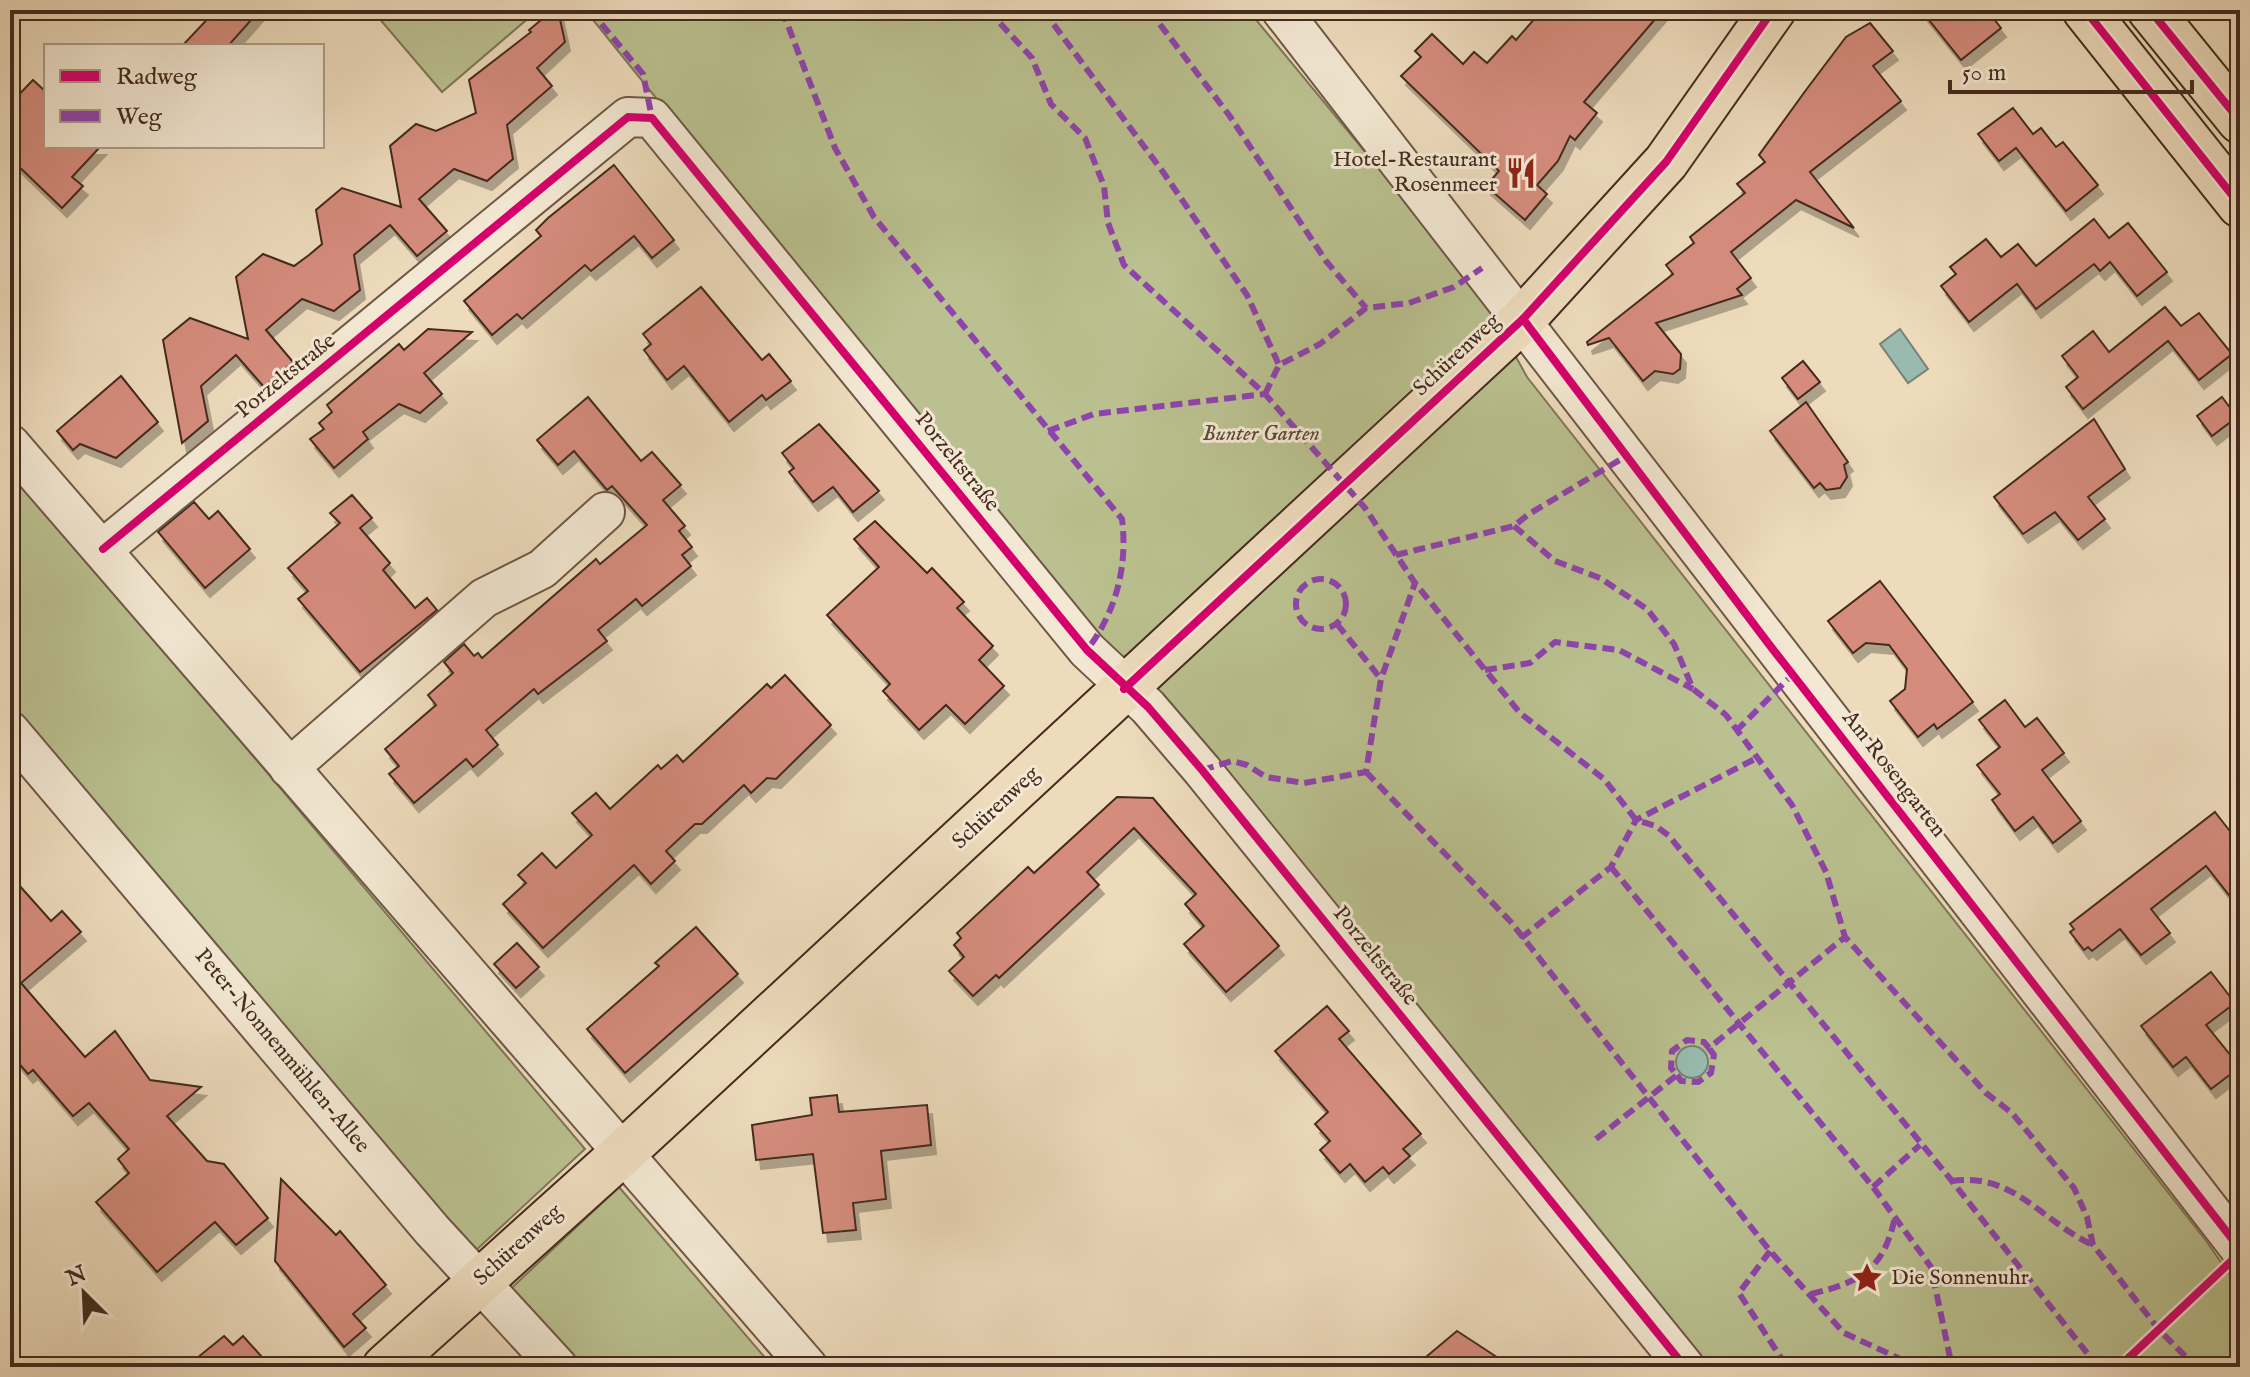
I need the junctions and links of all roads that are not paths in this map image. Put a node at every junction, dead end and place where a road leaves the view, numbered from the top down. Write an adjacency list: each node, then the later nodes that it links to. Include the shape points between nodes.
1 (1281, 10): 7 (street, Am Rosengarten)
2 (1773, 10): 7 (main road, Schürenweg, via 1666,162)
3 (2085, 10): 6 (main road)
4 (2150, 10): 5 (main road)
5 (2240, 121)
6 (2240, 205)
7 (1523, 319): 11 (main road, Schürenweg); 15 (street, Am Rosengarten)
8 (10, 444): 10 (street)
9 (605, 512): 13 (street, via 542,569 484,598)
10 (103, 549): 11 (street, Porzeltstraße, via 628,117 652,118); 13 (street)
11 (1124, 689): 14 (main road, Schürenweg); 20 (street, Porzeltstraße, via 1148,707 1202,770)
12 (10, 731): 16 (street, Peter-Nonnenmühlen-Allee)
13 (289, 768): 14 (street)
14 (624, 1152): 16 (main road, Schürenweg); 19 (street)
15 (2240, 1249)
16 (479, 1279): 17 (main road, Schürenweg); 18 (street, Peter-Nonnenmühlen-Allee)
17 (385, 1367)
18 (558, 1367)
19 (808, 1367)
20 (1685, 1367)

